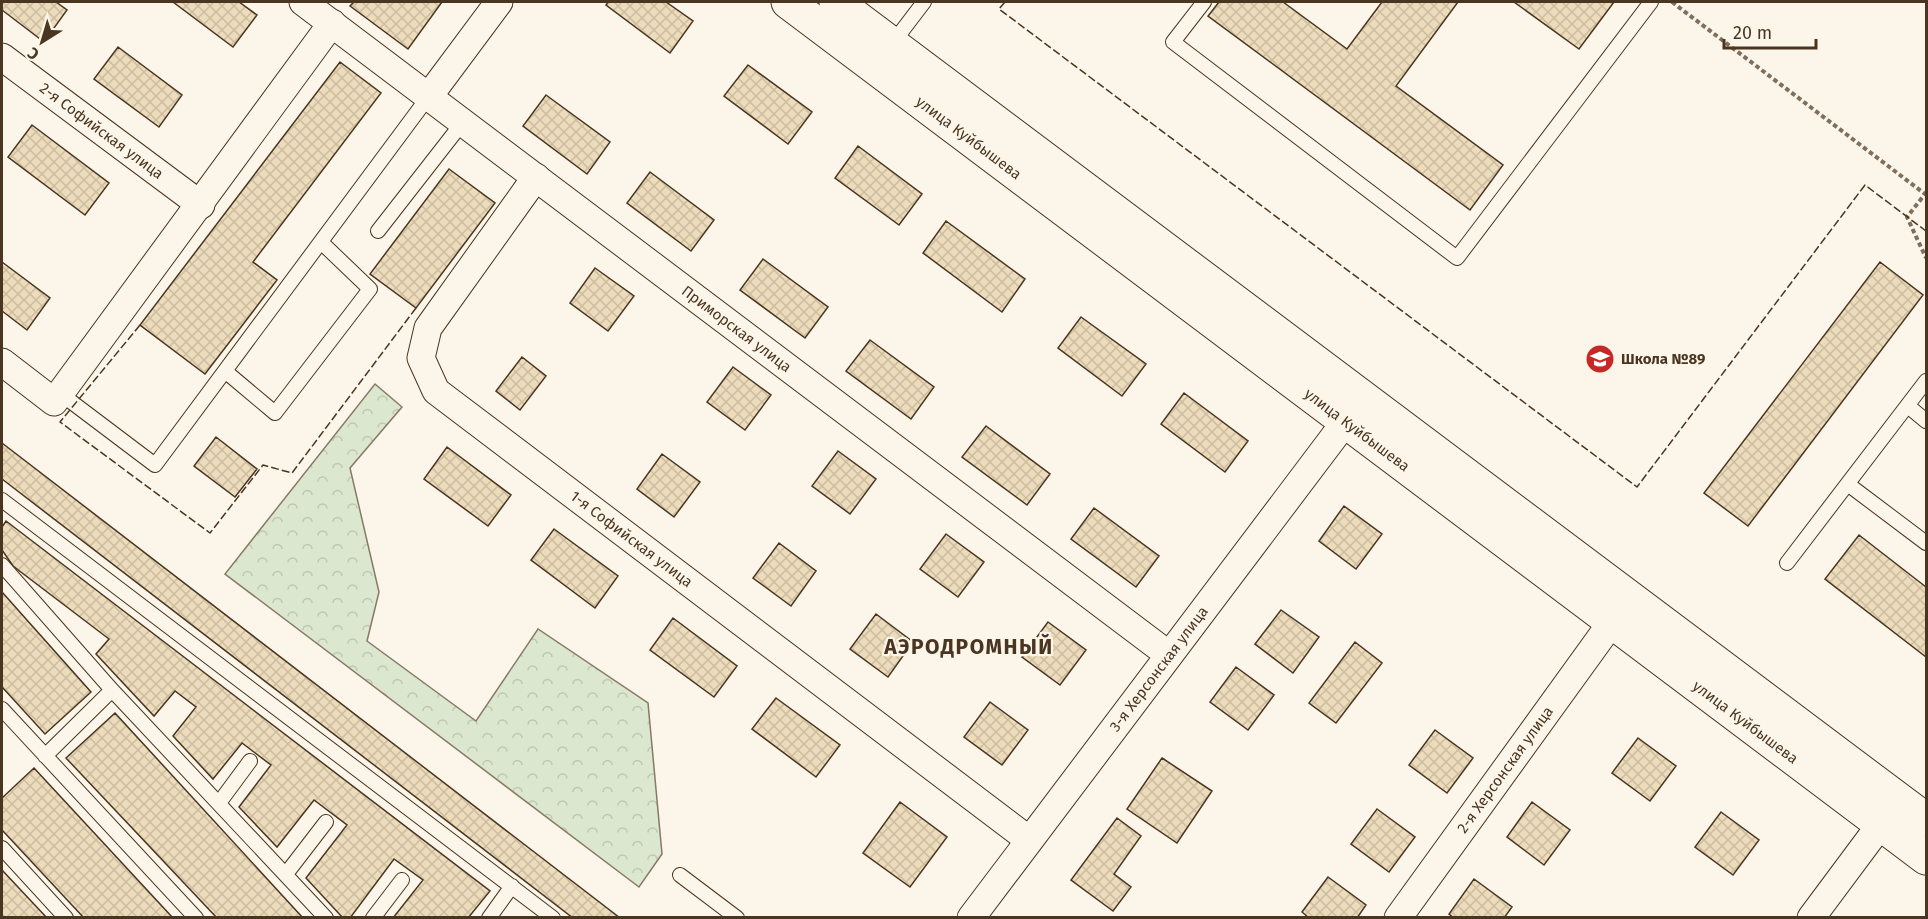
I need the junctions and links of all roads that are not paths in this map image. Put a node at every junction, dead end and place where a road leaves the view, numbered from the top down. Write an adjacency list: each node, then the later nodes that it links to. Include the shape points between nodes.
1 (303, 2): 8 (street, Приморская улица)
2 (499, 2): 11 (street)
3 (788, 2): 9 (main road, улица Куйбышева)
4 (836, 2): 9 (main road, улица Куйбышева)
5 (924, 2): 9 (lane)
6 (1204, 2): 7 (lane, via 1173,42 1457,258)
7 (1652, 2)
8 (332, 23): 11 (street, Приморская улица); 14 (street)
9 (884, 55): 22 (main road, улица Куйбышева)
10 (2, 57): 14 (street, 2-я Софийская улица)
11 (429, 96): 12 (street, Приморская улица); 16 (lane)
12 (463, 122): 13 (street, Приморская улица); 15 (lane)
13 (536, 177): 30 (street, Приморская улица); 39 (street, 1-я Софийская улица, via 428,328 421,358 436,391)
14 (201, 205): 20 (street)
15 (378, 231)
16 (321, 242): 18 (lane); 18 (lane, via 370,289 275,413)
17 (2, 362): 20 (street)
18 (225, 371): 20 (lane, via 155,465)
19 (1926, 381): 21 (lane)
20 (58, 398)
21 (1908, 406): 23 (lane); 24 (lane)
22 (1355, 410): 29 (main road, улица Куйбышева); 30 (street, 3-я Херсонская улица)
23 (1926, 421)
24 (1849, 485): 26 (lane); 27 (lane)
25 (2, 500): 45 (lane)
26 (1926, 543)
27 (1787, 563)
28 (2, 565): 31 (lane)
29 (1622, 610): 36 (main road, улица Куйбышева); 54 (street, 2-я Херсонская улица)
30 (1169, 656): 39 (street, 3-я Херсонская улица)
31 (112, 690): 33 (lane); 35 (lane)
32 (2, 711): 33 (lane)
33 (45, 756): 47 (lane)
34 (250, 761): 35 (lane)
35 (219, 803): 42 (lane)
36 (1890, 812): 37 (main road, улица Куйбышева); 41 (main road, улица Куйбышева); 55 (street)
37 (1926, 820)
38 (326, 822): 42 (lane)
39 (1029, 840): 53 (street, 3-я Херсонская улица)
40 (2, 848): 46 (lane)
41 (1926, 858)
42 (286, 874): 48 (lane)
43 (680, 875): 52 (lane)
44 (402, 880): 49 (lane)
45 (512, 886): 50 (lane); 51 (lane)
46 (66, 918)
47 (196, 918)
48 (326, 918)
49 (373, 918)
50 (489, 918)
51 (553, 918)
52 (737, 918)
53 (971, 918)
54 (1398, 918)
55 (1811, 918)

